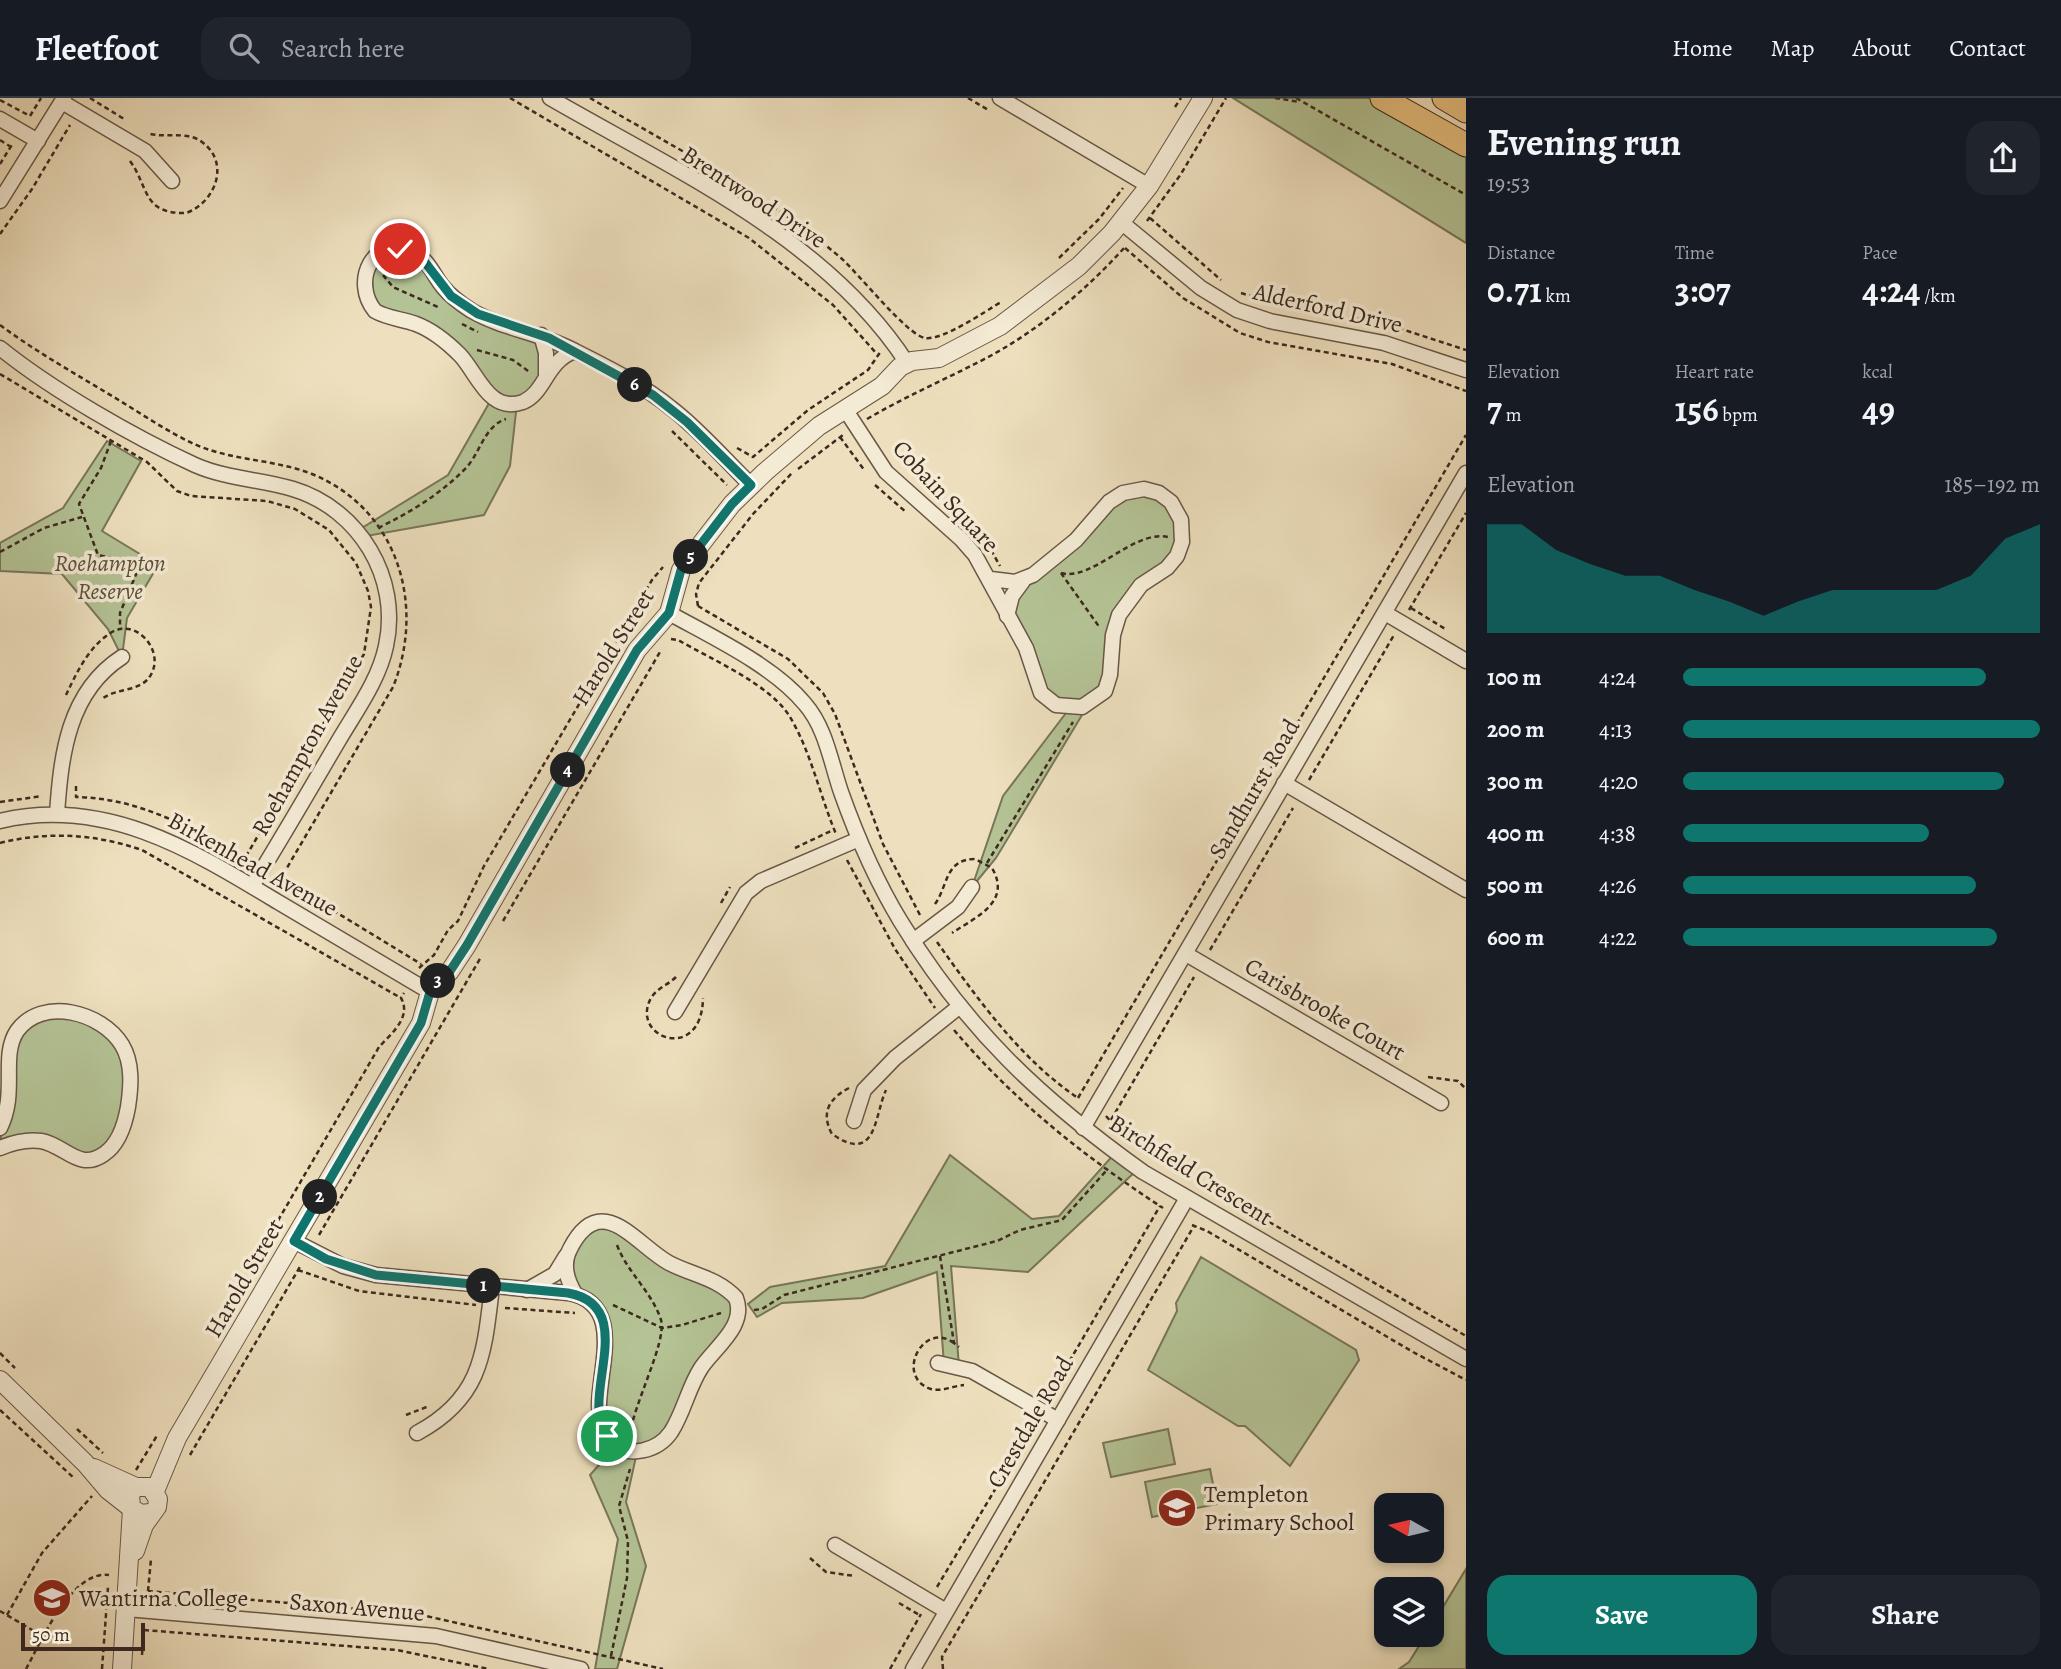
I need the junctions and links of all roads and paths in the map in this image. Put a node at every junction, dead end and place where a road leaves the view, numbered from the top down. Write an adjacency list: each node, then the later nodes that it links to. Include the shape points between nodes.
1 (41, 98): 11 (path, via 30,116)
2 (510, 98): 42 (path, via 749,238 834,305)
3 (551, 98): 44 (street, Brentwood Drive, via 729,203 805,255 870,313)
4 (1000, 98): 22 (street)
5 (1203, 98): 22 (street)
6 (1226, 98): 30 (path, via 1148,220)
7 (1275, 98): 13 (path)
8 (1296, 98): 13 (path)
9 (1382, 98): 19 (main road)
10 (1444, 98): 14 (main road)
11 (0, 100)
12 (63, 100): 18 (street); 21 (street, via 145,150)
13 (1303, 103): 24 (path)
14 (1466, 111)
15 (0, 119): 18 (street)
16 (70, 126): 27 (path)
17 (0, 140): 20 (path, via 11,147)
18 (38, 141): 25 (street)
19 (1466, 145)
20 (0, 164)
21 (172, 181)
22 (1149, 186): 26 (street)
23 (1123, 188): 29 (path)
24 (1466, 195)
25 (0, 201)
26 (1121, 222): 44 (street, via 1079,266 1011,319 939,358); 45 (street, Alderford Drive, via 1201,288 1237,310 1270,321 1384,343)
27 (0, 234)
28 (372, 258): 33 (path, via 393,287); 38 (street, via 392,249 416,253 443,289 461,304 489,319); 43 (street, via 363,285 375,311 425,328)
29 (1058, 259)
30 (1227, 285)
31 (1234, 289): 40 (path, via 1274,303 1418,332)
32 (1011, 296): 37 (path, via 934,338 919,337 910,329)
33 (444, 310)
34 (461, 324): 36 (path, via 475,332)
35 (0, 325): 62 (path, via 195,444 327,481 359,505)
36 (485, 329)
37 (904, 334)
38 (541, 335): 41 (street); 47 (street, via 546,353)
39 (0, 348): 100 (street, Roehampton Avenue, via 47,381 178,457 220,474 293,489 325,503 353,527 381,568 389,626 379,667)
40 (1466, 350)
41 (575, 351): 47 (street); 57 (street, via 672,408)
42 (877, 354)
43 (461, 357): 47 (path, via 476,350 495,352); 47 (street, via 489,396 504,404 529,398)
44 (907, 363): 48 (street, Harold Street, via 882,386)
45 (1466, 370)
46 (0, 374): 55 (path)
47 (542, 375)
48 (845, 409): 57 (street, Harold Street, via 802,439); 69 (street, Cobain Square, via 886,472 961,539)
49 (869, 417): 52 (path)
50 (508, 418): 62 (path, via 493,426 466,468 436,495)
51 (668, 427): 58 (path, via 727,486)
52 (876, 428)
53 (1466, 435): 104 (path, via 1079,1099 1002,1027)
54 (840, 437): 71 (path, via 791,474 753,514 699,583)
55 (111, 441): 61 (path, via 102,467 80,498); 94 (path, via 147,462 184,494 267,501 310,517 339,540 366,584 370,624 364,654)
56 (1466, 473): 73 (street, Sandhurst Road)
57 (751, 485): 72 (street, Harold Street, via 681,570)
58 (723, 491)
59 (936, 495): 67 (path, via 972,526)
60 (1466, 513): 77 (path, via 1411,608)
61 (82, 517): 64 (path, via 44,528); 75 (path, via 97,555 129,562 137,572 120,613)
62 (378, 528): 99 (path, via 399,566 406,597 408,632 400,669)
63 (1182, 542): 68 (path, via 1156,536 1075,573); 70 (street, via 1181,520 1171,502 1151,490 1130,491 1114,497 1076,540); 79 (street, via 1173,563 1130,597 1119,615)
64 (0, 552)
65 (666, 563): 99 (path, via 484,866 458,921 432,958 421,964)
66 (1055, 565): 68 (path)
67 (1006, 569)
68 (1061, 573): 79 (path)
69 (991, 579): 70 (street, Cobain Square); 74 (street, Cobain Square)
70 (1023, 581): 74 (street, via 1012,596)
71 (698, 606)
72 (669, 613): 92 (street, Birchfield Crescent, via 781,680 806,704 818,724); 109 (street, Harold Street, via 637,650 467,945)
73 (1385, 613): 81 (street); 84 (street, Sandhurst Road)
74 (1007, 616): 82 (street, Cobain Square, via 1026,648 1045,698)
75 (120, 629)
76 (1394, 635): 83 (path)
77 (1455, 635)
78 (678, 640): 91 (path, via 781,705 797,732)
79 (1112, 645): 82 (street, via 1105,691)
80 (122, 657): 89 (street, via 98,676 77,707 64,749)
81 (1466, 661)
82 (1076, 709): 97 (path, via 1068,732)
83 (1310, 780)
84 (1284, 783): 102 (street); 106 (street, Sandhurst Road)
85 (43, 796): 87 (path)
86 (76, 797): 94 (path, via 127,802 162,814)
87 (0, 802)
88 (1295, 805): 105 (path)
89 (57, 814): 90 (street, Birkenhead Avenue); 100 (street, Birkenhead Avenue, via 98,817 150,832)
90 (0, 821)
91 (834, 830)
92 (859, 839): 103 (street, Birchfield Crescent); 113 (street, via 761,881 746,893)
93 (0, 843): 110 (path, via 71,835 142,850)
94 (245, 858): 95 (path)
95 (250, 861)
96 (847, 861): 112 (path, via 883,929)
97 (987, 863)
98 (275, 875): 99 (path)
99 (281, 878)
100 (253, 886): 109 (street, Birkenhead Avenue)
101 (972, 887): 103 (street, via 958,907)
102 (1466, 890)
103 (913, 941): 111 (street, Birchfield Crescent)
104 (937, 942)
105 (1211, 950)
106 (1185, 954): 117 (street, Carisbrooke Court); 122 (street, Sandhurst Road)
107 (1195, 975): 119 (path)
108 (405, 992): 110 (path)
109 (430, 992): 127 (street, Harold Street, via 421,1023)
110 (401, 998): 130 (path, via 403,1016 379,1047 276,1224)
111 (960, 1006): 120 (street, via 895,1058 864,1090); 122 (street, Birchfield Crescent, via 1006,1060)
112 (935, 1007)
113 (675, 1012)
114 (954, 1031): 124 (path, via 998,1082)
115 (1424, 1075): 116 (path, via 1458,1081)
116 (1466, 1089)
117 (1441, 1103)
118 (1106, 1116): 119 (path)
119 (1111, 1120): 145 (path, via 1119,1131 1182,1172)
120 (854, 1121)
121 (0, 1128): 123 (street, via 10,1105 9,1047 18,1028 28,1020 43,1012 77,1014 104,1027 122,1044 130,1073 127,1111 120,1133 105,1154 94,1159 73,1158 52,1145 29,1140)
122 (1083, 1128): 125 (street, Birchfield Crescent)
123 (0, 1148)
124 (1106, 1171): 129 (path, via 1062,1220); 153 (path, via 1161,1207)
125 (1187, 1198): 148 (street, Birchfield Crescent); 157 (street, Crestdale Road)
126 (614, 1224): 128 (street, via 591,1223); 135 (street, via 633,1233 663,1259 722,1286 738,1303 733,1327 696,1374 672,1430 651,1448 630,1452 610,1442 598,1408 604,1325 595,1308); 143 (path, via 619,1249 656,1309)
127 (294, 1241): 132 (street, via 360,1272); 161 (street, Harold Street)
128 (567, 1255): 134 (street, via 555,1274); 135 (street, via 567,1276)
129 (940, 1256): 139 (path, via 784,1295 762,1309); 146 (path, via 954,1343)
130 (258, 1265)
131 (301, 1265): 163 (path)
132 (492, 1287): 134 (street); 160 (street, via 477,1374 452,1409)
133 (243, 1288): 144 (path)
134 (522, 1291): 135 (street)
135 (576, 1295)
136 (471, 1305): 142 (path)
137 (608, 1306): 143 (path, via 622,1307)
138 (503, 1308): 140 (path, via 562,1314)
139 (750, 1309)
140 (583, 1311)
141 (728, 1312): 143 (path)
142 (472, 1314)
143 (662, 1328): 162 (path, via 635,1409)
144 (215, 1336)
145 (1466, 1336)
146 (959, 1347)
147 (0, 1353): 150 (path)
148 (1466, 1359)
149 (939, 1363): 157 (street, via 972,1371)
150 (17, 1371)
151 (0, 1380): 165 (street)
152 (1466, 1380): 194 (path, via 1192,1225 942,1657)
153 (1048, 1398)
154 (437, 1401): 156 (path)
155 (0, 1410): 168 (path)
156 (406, 1415)
157 (1058, 1420): 182 (street, Crestdale Road)
158 (72, 1424): 164 (path)
159 (1033, 1425): 177 (path)
160 (417, 1433)
161 (169, 1435): 167 (street, Harold Street); 167 (path, via 140,1466)
162 (630, 1440)
163 (188, 1458)
164 (113, 1461)
165 (85, 1463): 167 (street); 170 (street, via 108,1490)
166 (630, 1469): 186 (path, via 619,1506 628,1541 627,1578)
167 (141, 1484): 170 (street, via 130,1494); 171 (street, via 158,1503)
168 (83, 1487)
169 (99, 1500): 183 (path, via 93,1495 43,1553)
170 (132, 1508): 171 (street); 175 (street)
171 (150, 1513): 175 (street)
172 (835, 1545): 182 (street)
173 (151, 1554): 178 (path)
174 (810, 1558): 176 (path, via 820,1569 848,1573)
175 (130, 1569): 180 (street)
176 (865, 1582)
177 (936, 1590)
178 (147, 1595)
179 (898, 1602): 192 (path, via 922,1614)
180 (127, 1609): 189 (street); 191 (street, Saxon Avenue, via 436,1636)
181 (0, 1611): 183 (path)
182 (946, 1611): 193 (street, Crestdale Road)
183 (7, 1615): 184 (path)
184 (44, 1637): 187 (path); 188 (path, via 66,1598 97,1576 109,1575)
185 (141, 1656): 190 (path, via 144,1628 397,1650)
186 (611, 1656)
187 (26, 1669)
188 (102, 1669)
189 (122, 1669)
190 (489, 1669)
191 (581, 1669)
192 (890, 1669)
193 (913, 1669)
194 (943, 1669)

